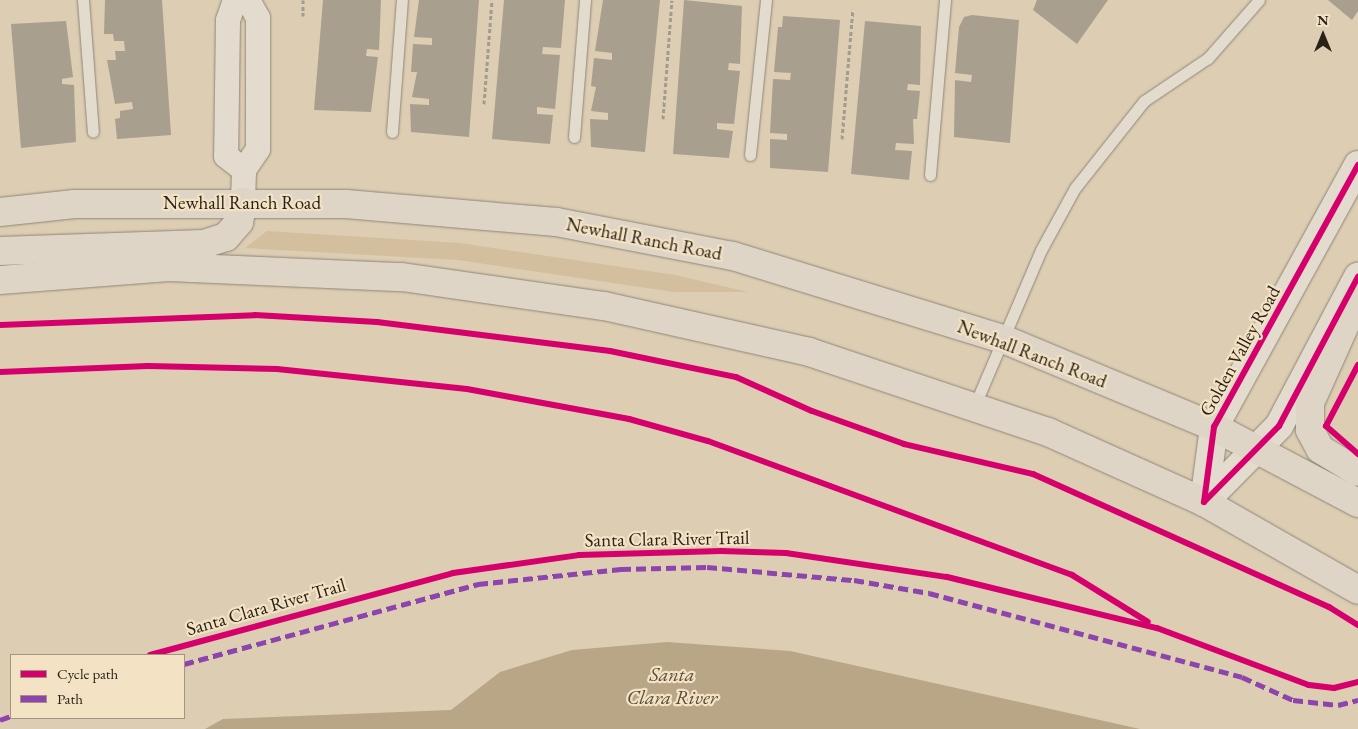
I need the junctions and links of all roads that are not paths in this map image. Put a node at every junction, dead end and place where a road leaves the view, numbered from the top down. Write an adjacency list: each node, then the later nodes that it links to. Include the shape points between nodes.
1 (83, 0): 9 (lane)
2 (235, 0): 14 (street, via 228,20 226,156)
3 (248, 0): 14 (street, via 258,18 258,150)
4 (402, 0): 10 (lane)
5 (585, 0): 11 (lane)
6 (766, 0): 12 (lane)
7 (945, 0): 15 (lane)
8 (1259, 0): 22 (lane, via 1208,58 1144,101 1075,188 1041,250)
9 (93, 132)
10 (392, 132)
11 (574, 137)
12 (750, 155)
13 (1358, 164): 24 (main road, Golden Valley Road)
14 (244, 170): 16 (street)
15 (930, 175)
16 (243, 201): 17 (main road, Newhall Ranch Road, via 76,204); 18 (main road, via 239,222 226,237 204,244); 22 (main road, Newhall Ranch Road, via 346,204 556,222 733,256)
17 (0, 212)
18 (0, 251)
19 (1358, 277): 25 (main road, via 1279,426)
20 (0, 280): 23 (main road, via 169,267 402,277 604,306 799,350)
21 (1358, 296): 26 (main road, via 1310,403 1310,430 1320,449)
22 (1003, 339): 23 (lane); 24 (main road, Newhall Ranch Road)
23 (974, 407): 27 (main road, via 1048,432)
24 (1214, 427): 25 (main road, Newhall Ranch Road); 27 (main road, Golden Valley Road)
25 (1255, 448): 27 (main road); 28 (main road)
26 (1358, 472)
27 (1204, 502): 29 (main road)
28 (1358, 503)
29 (1358, 590)

